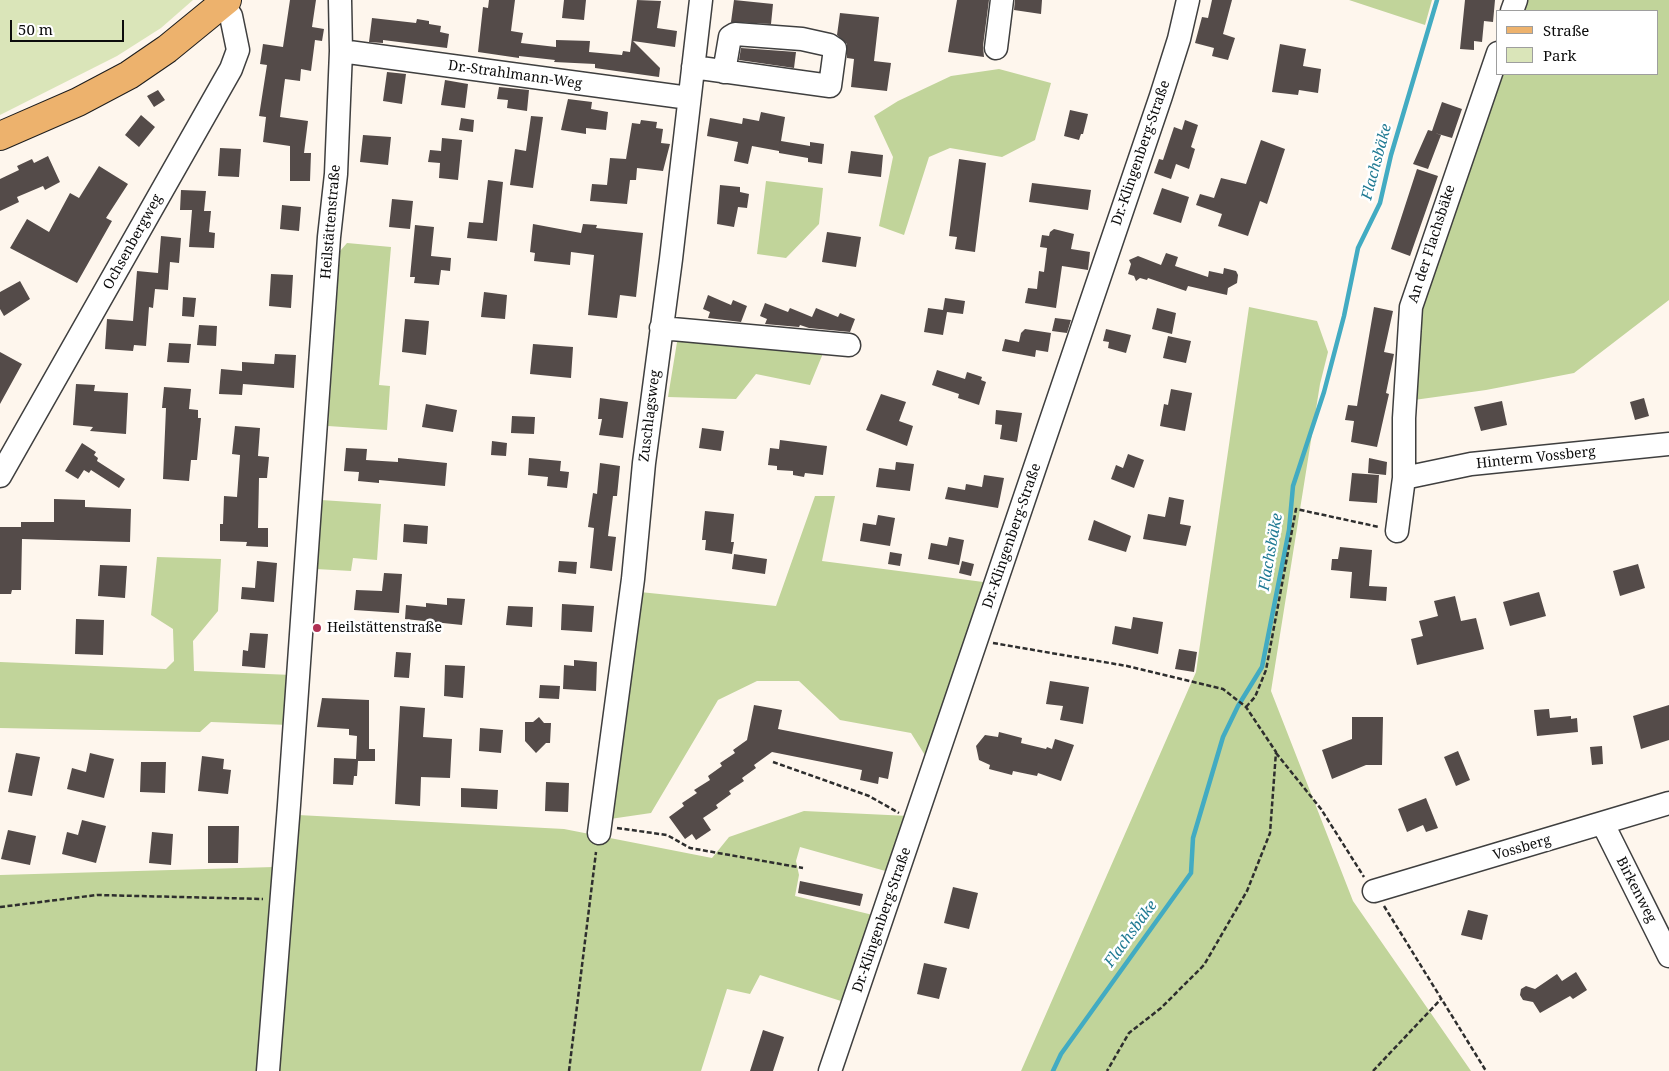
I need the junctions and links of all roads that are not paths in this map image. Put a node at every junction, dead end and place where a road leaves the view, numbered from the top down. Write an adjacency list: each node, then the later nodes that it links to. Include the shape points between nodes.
1 (340, 0): 7 (street, Heilstättenstraße)
2 (701, 0): 9 (street, Zuschlagsweg)
3 (1002, 0): 6 (street)
4 (1188, 0): 25 (street, Dr.-Klingenberg-Straße, via 1161,96)
5 (225, 2): 12 (main road, via 129,75 78,102); 16 (street, Ochsenbergweg, via 238,50 231,69)
6 (996, 48)
7 (341, 51): 11 (street, Dr.-Strahlmann-Weg); 24 (street, Heilstättenstraße, via 336,174)
8 (1496, 59): 17 (street, An der Flachsbäke, via 1411,307)
9 (693, 68): 10 (street); 11 (street, Zuschlagsweg)
10 (724, 72): 10 (street, via 830,86 835,49 802,39 735,34 730,37)
11 (689, 98): 13 (street, Zuschlagsweg)
12 (0, 136)
13 (661, 328): 14 (street); 21 (street, Zuschlagsweg, via 633,578)
14 (850, 345)
15 (1669, 444): 17 (street, Hinterm Vossberg, via 1471,464)
16 (0, 476)
17 (1404, 478): 18 (street, An der Flachsbäke)
18 (1397, 531)
19 (1669, 803): 20 (street, Vossberg)
20 (1602, 824): 22 (street, Vossberg); 23 (street, Birkenweg)
21 (599, 829)
22 (1374, 891)
23 (1669, 956)
24 (268, 1071)
25 (830, 1071)

